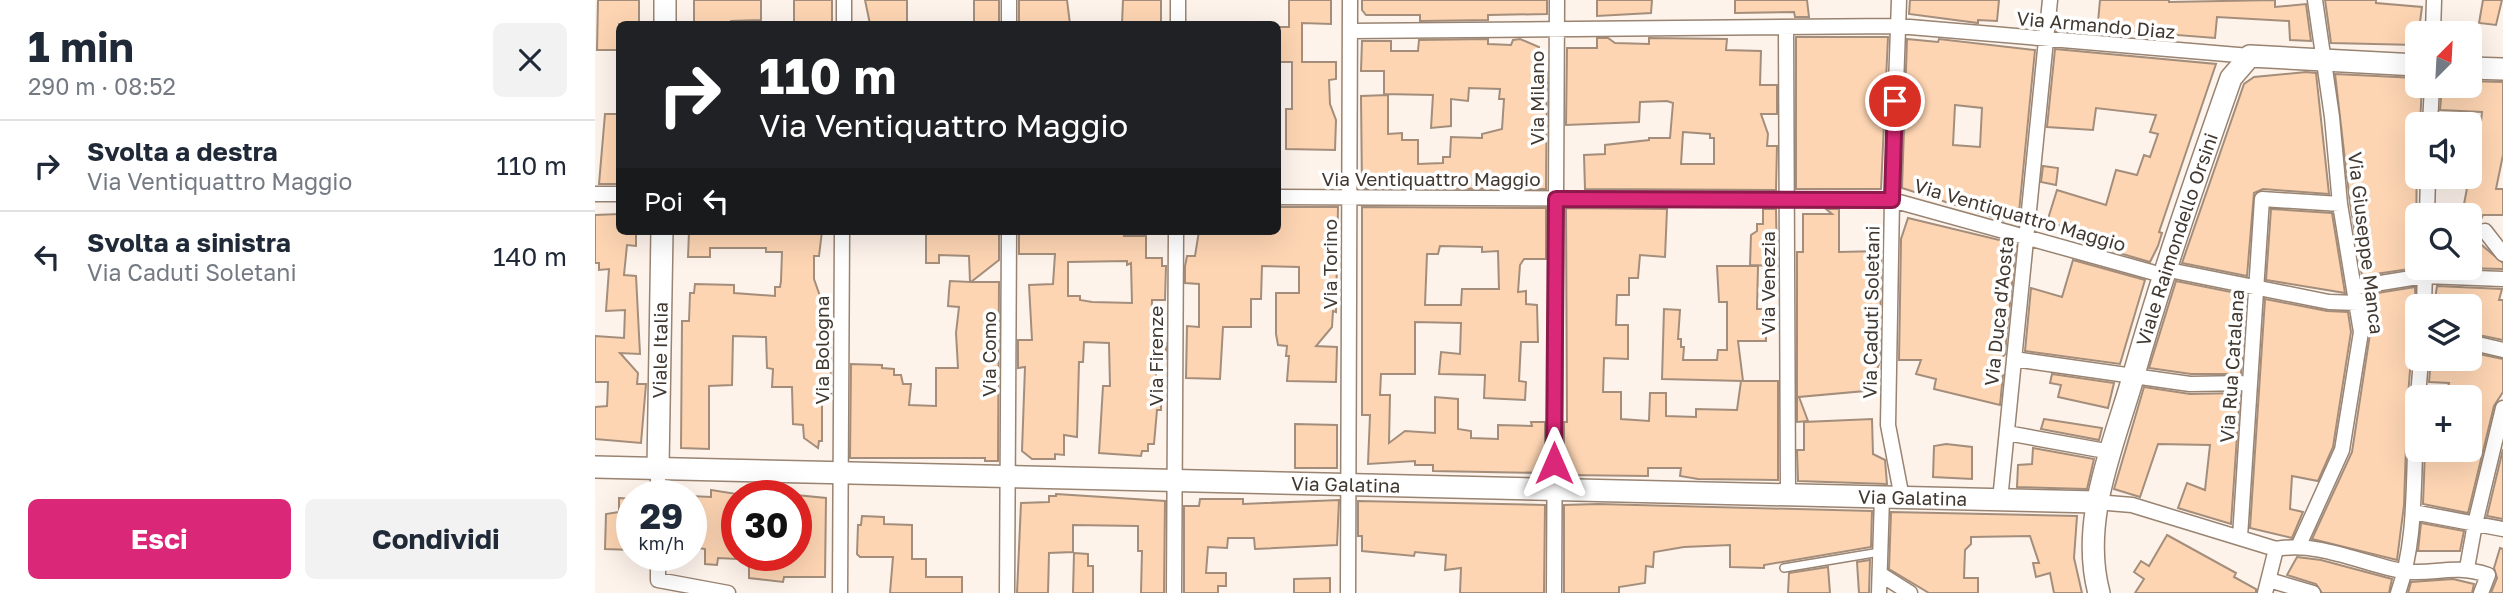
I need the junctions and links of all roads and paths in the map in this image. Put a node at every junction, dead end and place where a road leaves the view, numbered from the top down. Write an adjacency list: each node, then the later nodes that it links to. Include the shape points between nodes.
1 (665, 0): 11 (street)
2 (844, 0): 12 (street)
3 (1009, 0): 13 (street)
4 (1178, 0): 14 (street)
5 (1350, 0): 19 (street, Via Torino)
6 (1557, 0): 18 (street, Via Milano)
7 (1899, 0): 16 (street, Via Caduti Soletani)
8 (2050, 0): 20 (street, Via Duca d'Aosta)
9 (2315, 0): 22 (street, Via Giuseppe Manca)
10 (2434, 0): 15 (street)
11 (665, 21)
12 (844, 21)
13 (1009, 21)
14 (1178, 21)
15 (2433, 21)
16 (1899, 26): 17 (street, Via Armando Diaz); 20 (street, Via Armando Diaz); 32 (street, Via Caduti Soletani)
17 (1786, 27): 18 (street, Via Armando Diaz); 31 (street, Via Venezia)
18 (1556, 30): 19 (street, Via Armando Diaz); 30 (street, Via Milano)
19 (1350, 31): 29 (street, Via Torino)
20 (2045, 40): 21 (street, Via Armando Diaz); 39 (street, Via Duca d'Aosta)
21 (2250, 56): 22 (street); 41 (street, Viale Raimondello Orsini, via 2231,78)
22 (2324, 61): 23 (street); 33 (street, Via Giuseppe Manca)
23 (2405, 64)
24 (2482, 68): 25 (street)
25 (2503, 69)
26 (595, 194): 27 (street)
27 (616, 194)
28 (1281, 197): 29 (street, Via Ventiquattro Maggio)
29 (1349, 197): 30 (street, Via Ventiquattro Maggio); 63 (street, Via Torino)
30 (1556, 199): 31 (street, Via Ventiquattro Maggio); 64 (street, Via Milano)
31 (1787, 200): 32 (street, Via Ventiquattro Maggio); 65 (street, Via Venezia)
32 (1892, 200): 39 (street, Via Ventiquattro Maggio); 66 (street, Via Caduti Soletani, via 1888,425)
33 (2340, 204): 45 (street, Via Rua Catalana, via 2262,199); 46 (street, Via Giuseppe Manca)
34 (2485, 231): 40 (street)
35 (662, 235): 58 (street, Viale Italia)
36 (842, 235): 59 (street, Via Bologna)
37 (1009, 235): 60 (street, Via Como)
38 (1176, 235): 62 (street, Via Firenze)
39 (2026, 237): 41 (street, Via Ventiquattro Maggio); 50 (street, Via Duca d'Aosta)
40 (2503, 254)
41 (2163, 272): 45 (street, Via Ventiquattro Maggio); 51 (street, Viale Raimondello Orsini)
42 (2405, 276): 46 (street)
43 (2482, 277): 44 (street)
44 (2503, 279)
45 (2257, 286): 47 (street, Via Ventiquattro Maggio, via 2329,302); 52 (street, Via Rua Catalana)
46 (2356, 287): 47 (street, Via Giuseppe Manca)
47 (2358, 303): 73 (street, Via Giuseppe Manca, via 2361,332 2343,450)
48 (2482, 345): 49 (street)
49 (2503, 349)
50 (2014, 359): 51 (street); 54 (street, Via Duca d'Aosta)
51 (2133, 377): 52 (street, via 2190,384); 55 (street, Viale Raimondello Orsini)
52 (2248, 383): 72 (street, Via Rua Catalana)
53 (2503, 408): 70 (street)
54 (2007, 433): 55 (street); 67 (street, Via Duca d'Aosta)
55 (2111, 452): 68 (street, Viale Raimondello Orsini)
56 (2415, 462): 69 (street)
57 (595, 467): 58 (street, Via Galatina)
58 (658, 467): 59 (street, Via Galatina); 61 (street)
59 (840, 470): 60 (street, Via Galatina); 83 (street, Via Bologna)
60 (1008, 477): 62 (street, Via Galatina); 84 (street, Via Como)
61 (658, 480)
62 (1175, 482): 63 (street, Via Galatina); 85 (street, Via Firenze)
63 (1348, 486): 64 (street, Via Galatina); 86 (street, Via Torino)
64 (1554, 490): 65 (street, Via Galatina); 87 (street, Via Milano)
65 (1788, 495): 66 (street, Via Galatina)
66 (1892, 498): 67 (street, Via Galatina); 75 (street, Via Caduti Soletani)
67 (2000, 500): 68 (street, Via Galatina)
68 (2096, 502): 72 (street, via 2132,505); 90 (street, Viale Raimondello Orsini, via 2093,548)
69 (2413, 512): 70 (street); 79 (street)
70 (2475, 524): 71 (street); 77 (street)
71 (2503, 529)
72 (2240, 537): 74 (street)
73 (2299, 545): 74 (street); 79 (street)
74 (2276, 549): 81 (street)
75 (1880, 552): 76 (lane); 80 (street, Via Caduti Soletani)
76 (1784, 568)
77 (2467, 568): 79 (street); 93 (street, via 2488,575)
78 (658, 571): 82 (street, via 658,580)
79 (2406, 572): 92 (street)
80 (1879, 574): 88 (street, Via Caduti Soletani); 89 (street)
81 (2267, 586): 91 (street)
82 (729, 593)
83 (839, 593)
84 (1007, 593)
85 (1174, 593)
86 (1348, 593)
87 (1554, 593)
88 (1879, 593)
89 (1910, 593)
90 (2099, 593)
91 (2313, 593)
92 (2398, 593)
93 (2481, 593)

